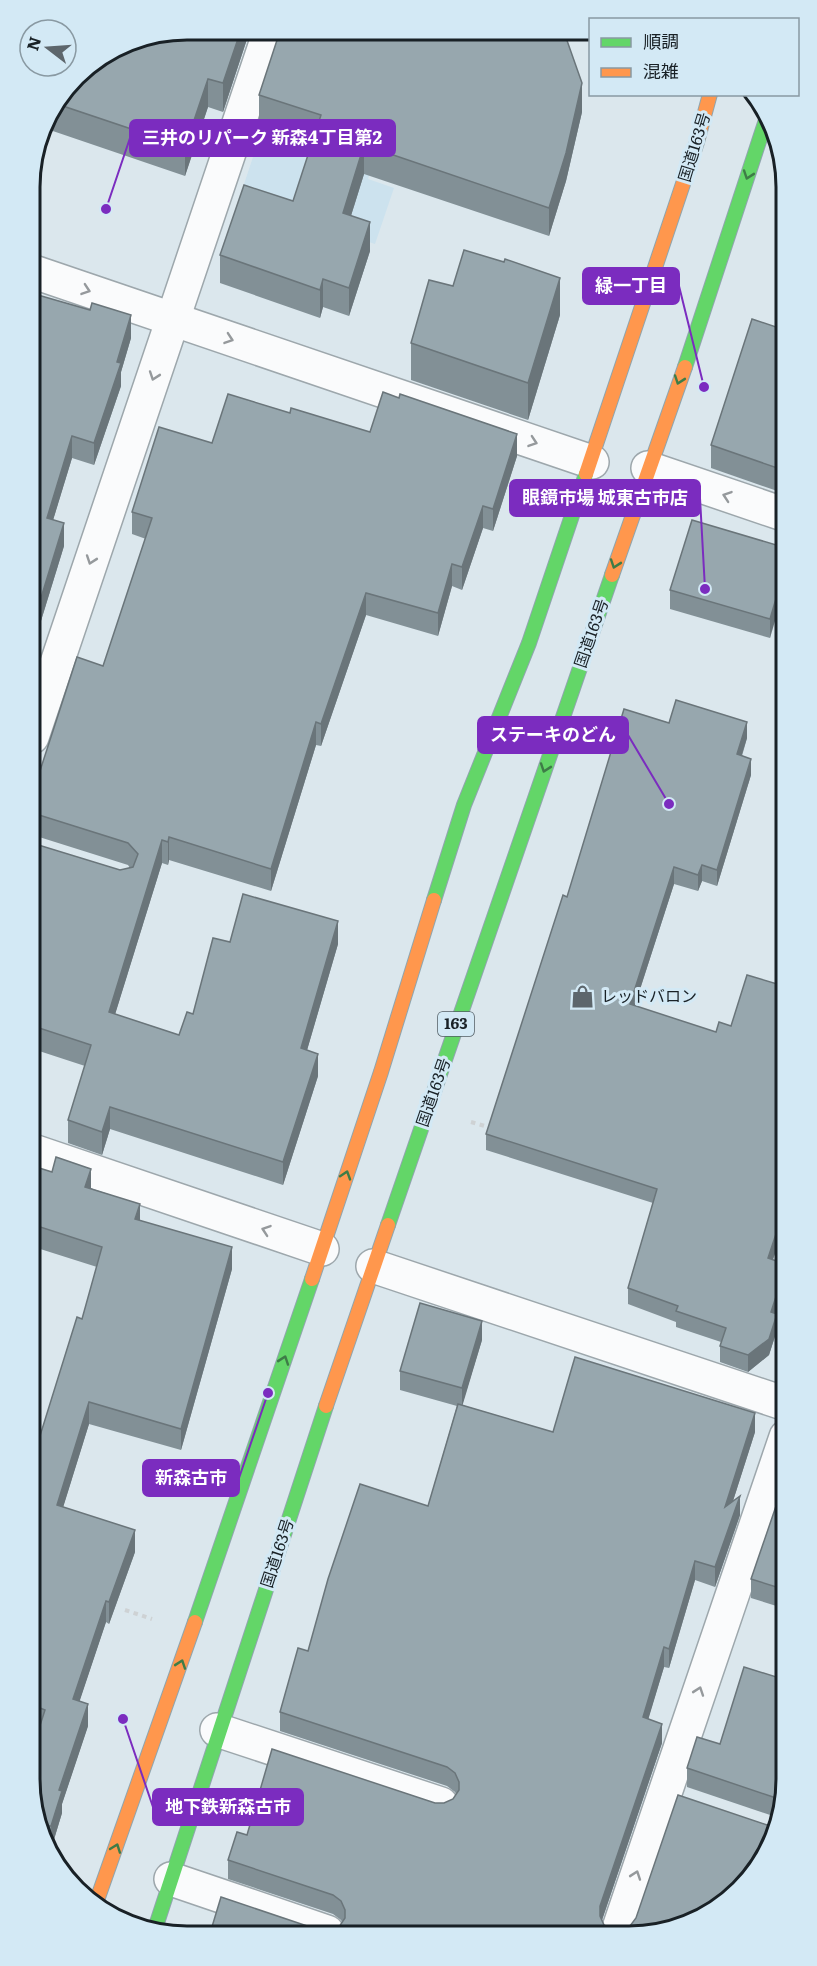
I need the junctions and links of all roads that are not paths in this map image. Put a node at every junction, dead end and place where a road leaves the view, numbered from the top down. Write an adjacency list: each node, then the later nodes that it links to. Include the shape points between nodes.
1 (267, 40): 5 (street)
2 (709, 96): 6 (highway, 国道163号)
3 (763, 128): 7 (highway, 国道163号 / 163, one-way to 7)
4 (41, 274): 5 (street, one-way to 5)
5 (174, 320): 6 (street, one-way to 6); 9 (street, one-way to 9)
6 (592, 462): 11 (highway, 国道163号, one-way to 6, via 464,805 529,643)
7 (648, 468): 8 (street, one-way to 7); 12 (highway, 国道163号 / 163, one-way to 12)
8 (776, 512)
9 (41, 712)
10 (40, 1154): 11 (street, one-way to 10)
11 (322, 1249): 18 (highway, 国道163号, one-way to 11)
12 (372, 1266): 13 (street); 15 (highway, 国道163号 / 163)
13 (776, 1401)
14 (776, 1466): 21 (street, one-way to 14)
15 (218, 1730): 16 (street); 17 (highway, 国道163号 / 163)
16 (441, 1804)
17 (171, 1879): 19 (highway, 国道163号 / 163); 20 (street)
18 (99, 1895)
19 (157, 1922)
20 (306, 1925)
21 (620, 1925)

